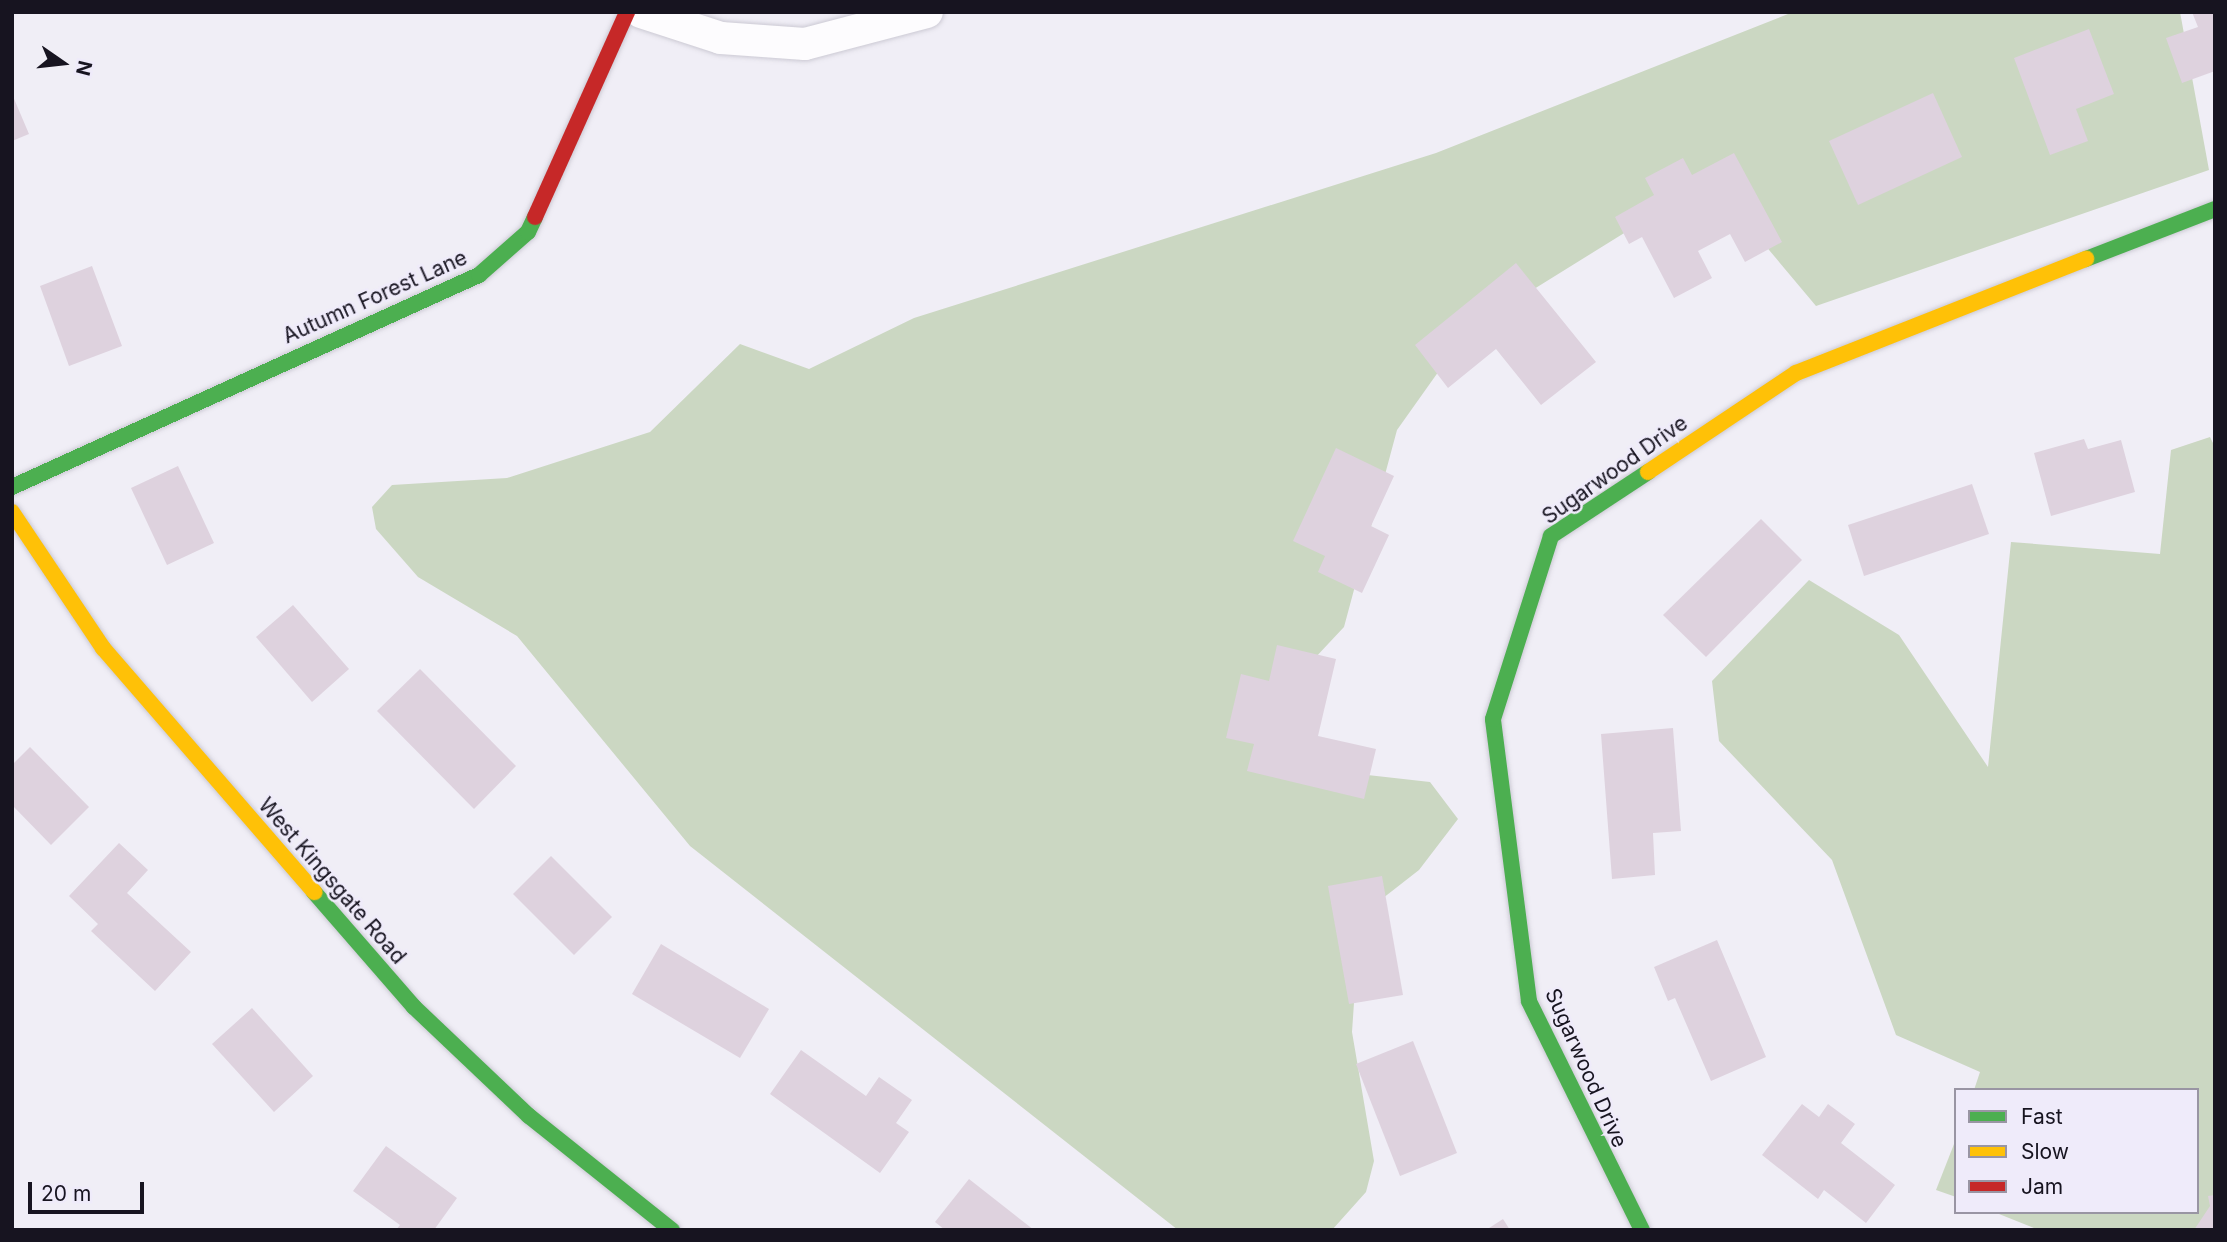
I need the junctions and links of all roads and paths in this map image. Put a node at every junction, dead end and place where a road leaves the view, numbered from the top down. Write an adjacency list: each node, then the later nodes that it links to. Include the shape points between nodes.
1 (626, 12): 5 (street, Autumn Forest Lane, via 528,232 479,275)
2 (641, 12): 3 (street, via 721,38 805,44)
3 (927, 12)
4 (2215, 209): 8 (street, Sugarwood Drive, via 1796,373 1551,536 1493,719 1528,988)
5 (12, 486)
6 (12, 512): 7 (street, West Kingsgate Road, via 103,648 414,1007 529,1116)
7 (672, 1230)
8 (1642, 1230)

